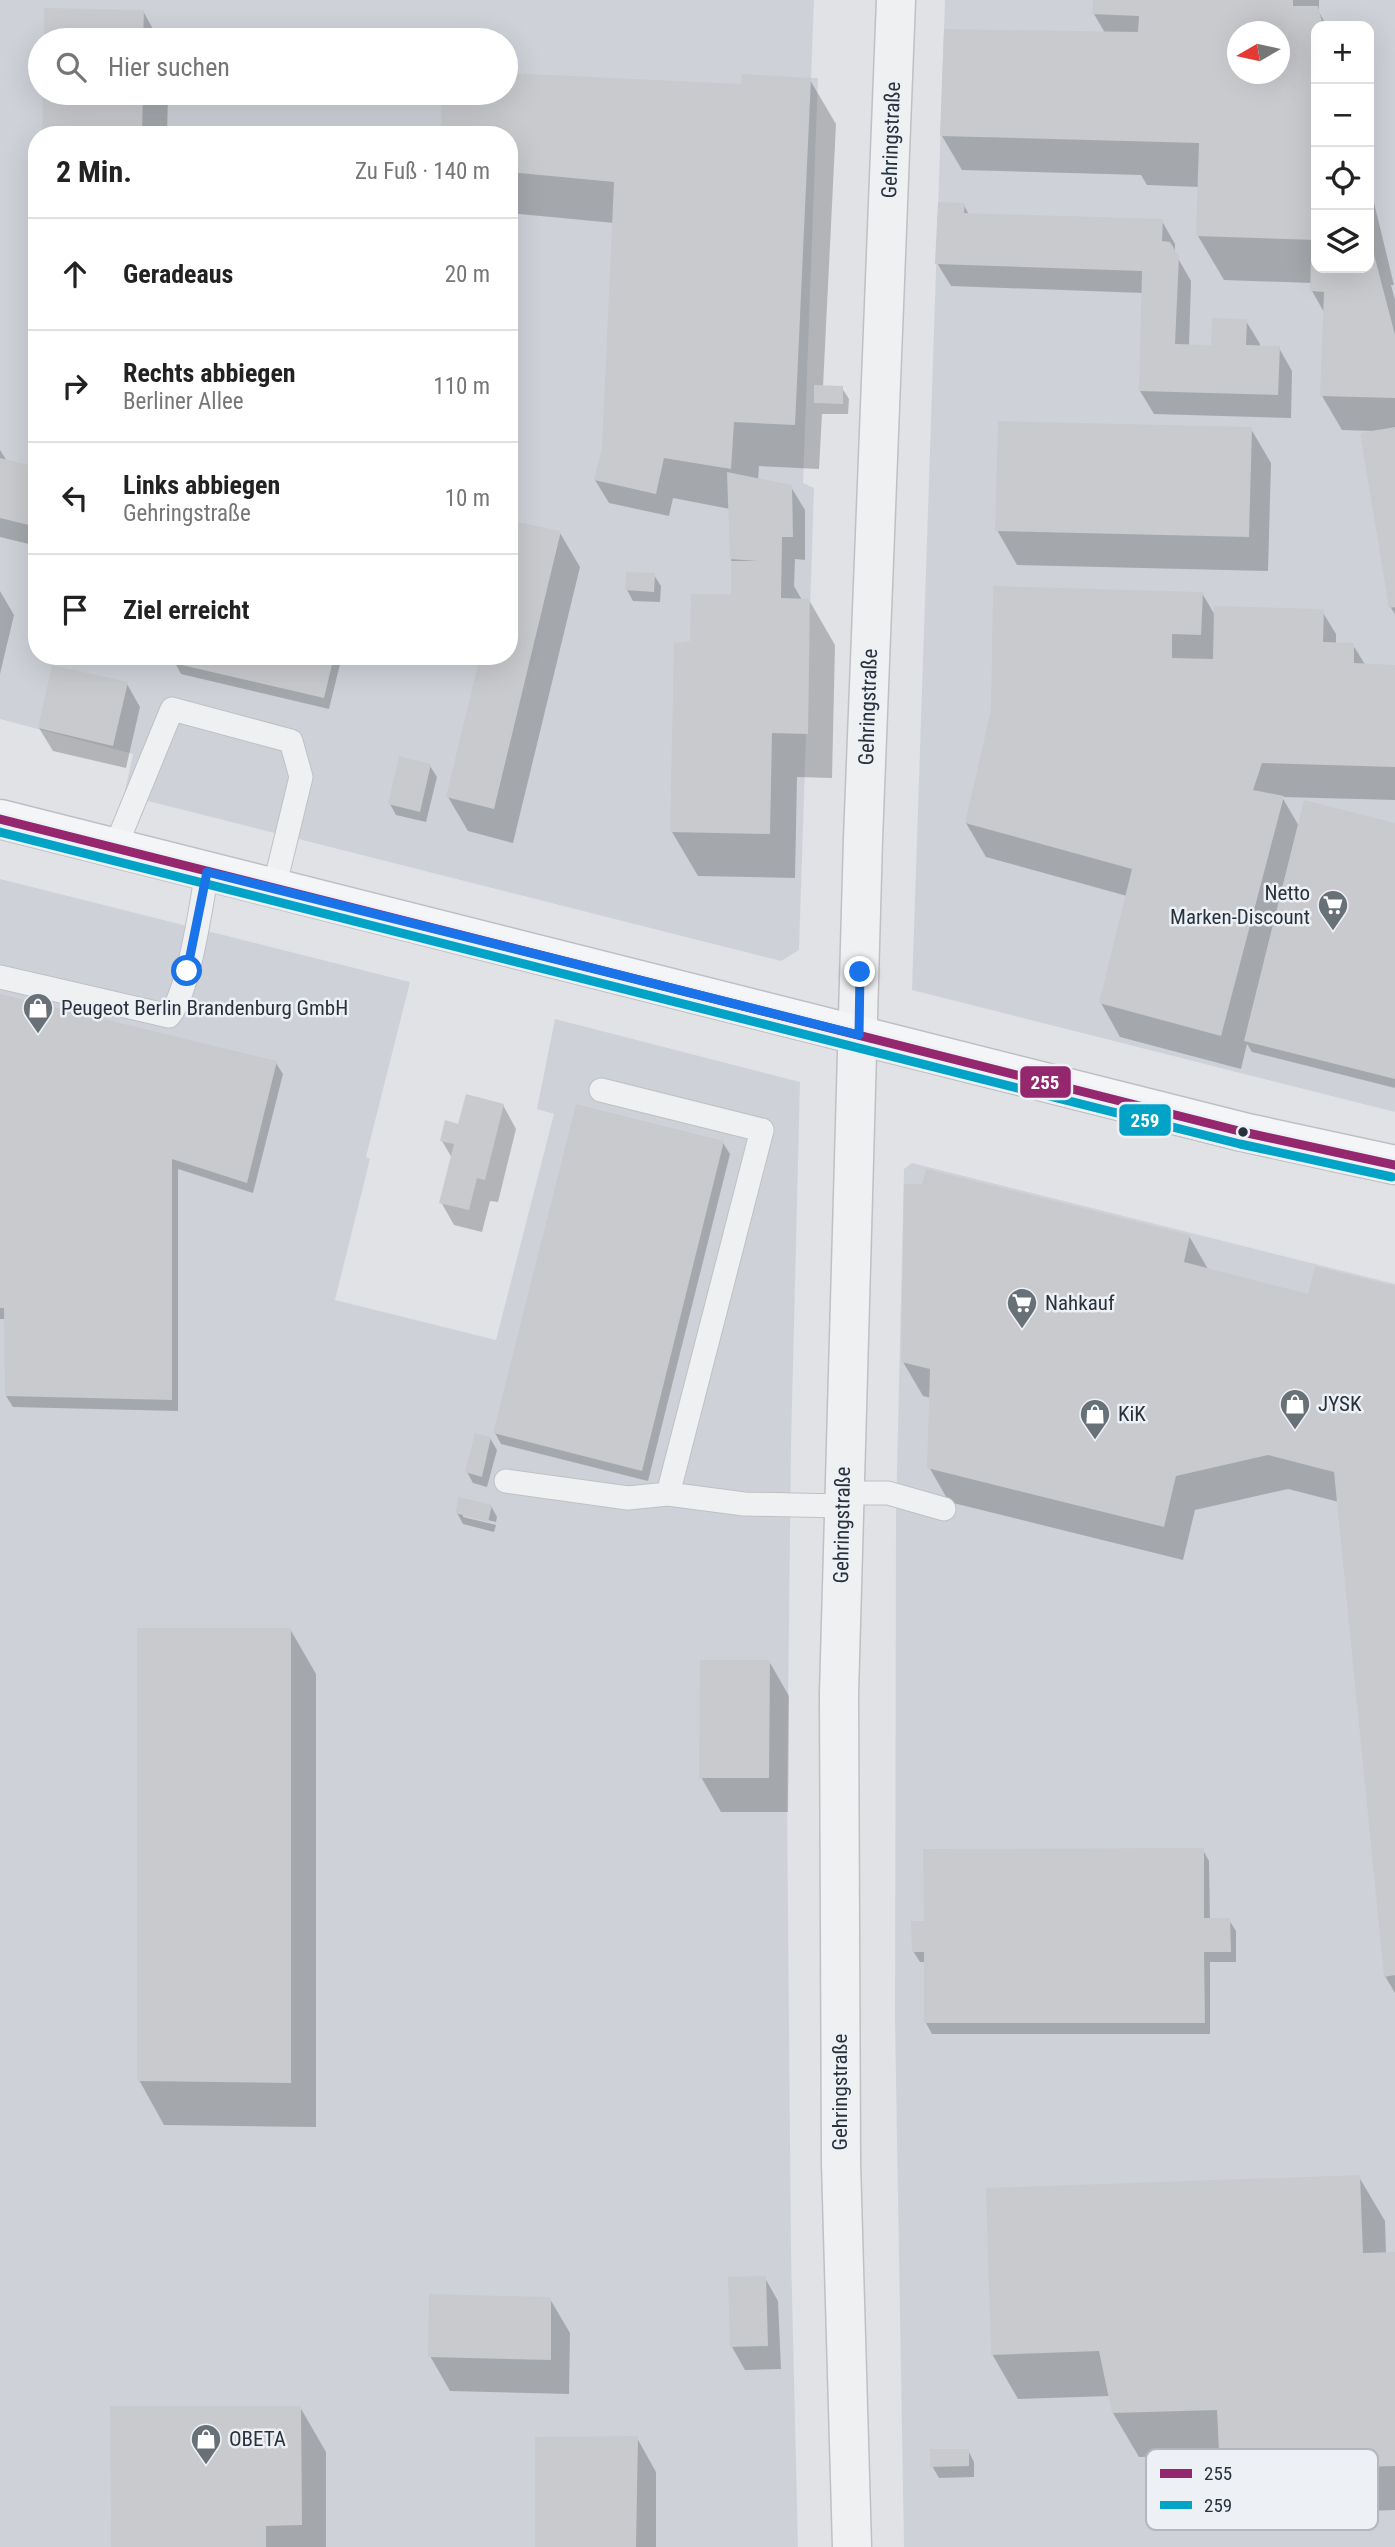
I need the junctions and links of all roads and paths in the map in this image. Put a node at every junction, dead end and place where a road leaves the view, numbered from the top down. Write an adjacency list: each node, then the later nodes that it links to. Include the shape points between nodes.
1 (896, 0): 7 (street, Gehringstraße)
2 (0, 819): 3 (main road)
3 (116, 848): 4 (main road); 5 (lane, via 172,709 291,741 301,777)
4 (207, 872): 5 (main road); 6 (lane, via 187,971 177,1006 169,1016)
5 (274, 888): 7 (main road)
6 (0, 977)
7 (859, 1035): 9 (main road, via 1243,1132); 12 (street, Gehringstraße)
8 (601, 1090): 11 (lane, via 762,1130)
9 (1395, 1165)
10 (506, 1481): 11 (lane, via 628,1498)
11 (668, 1494): 12 (lane, via 744,1504)
12 (843, 1499): 13 (lane, via 888,1493); 14 (street, Gehringstraße, via 841,2137)
13 (944, 1509)
14 (852, 2547)

